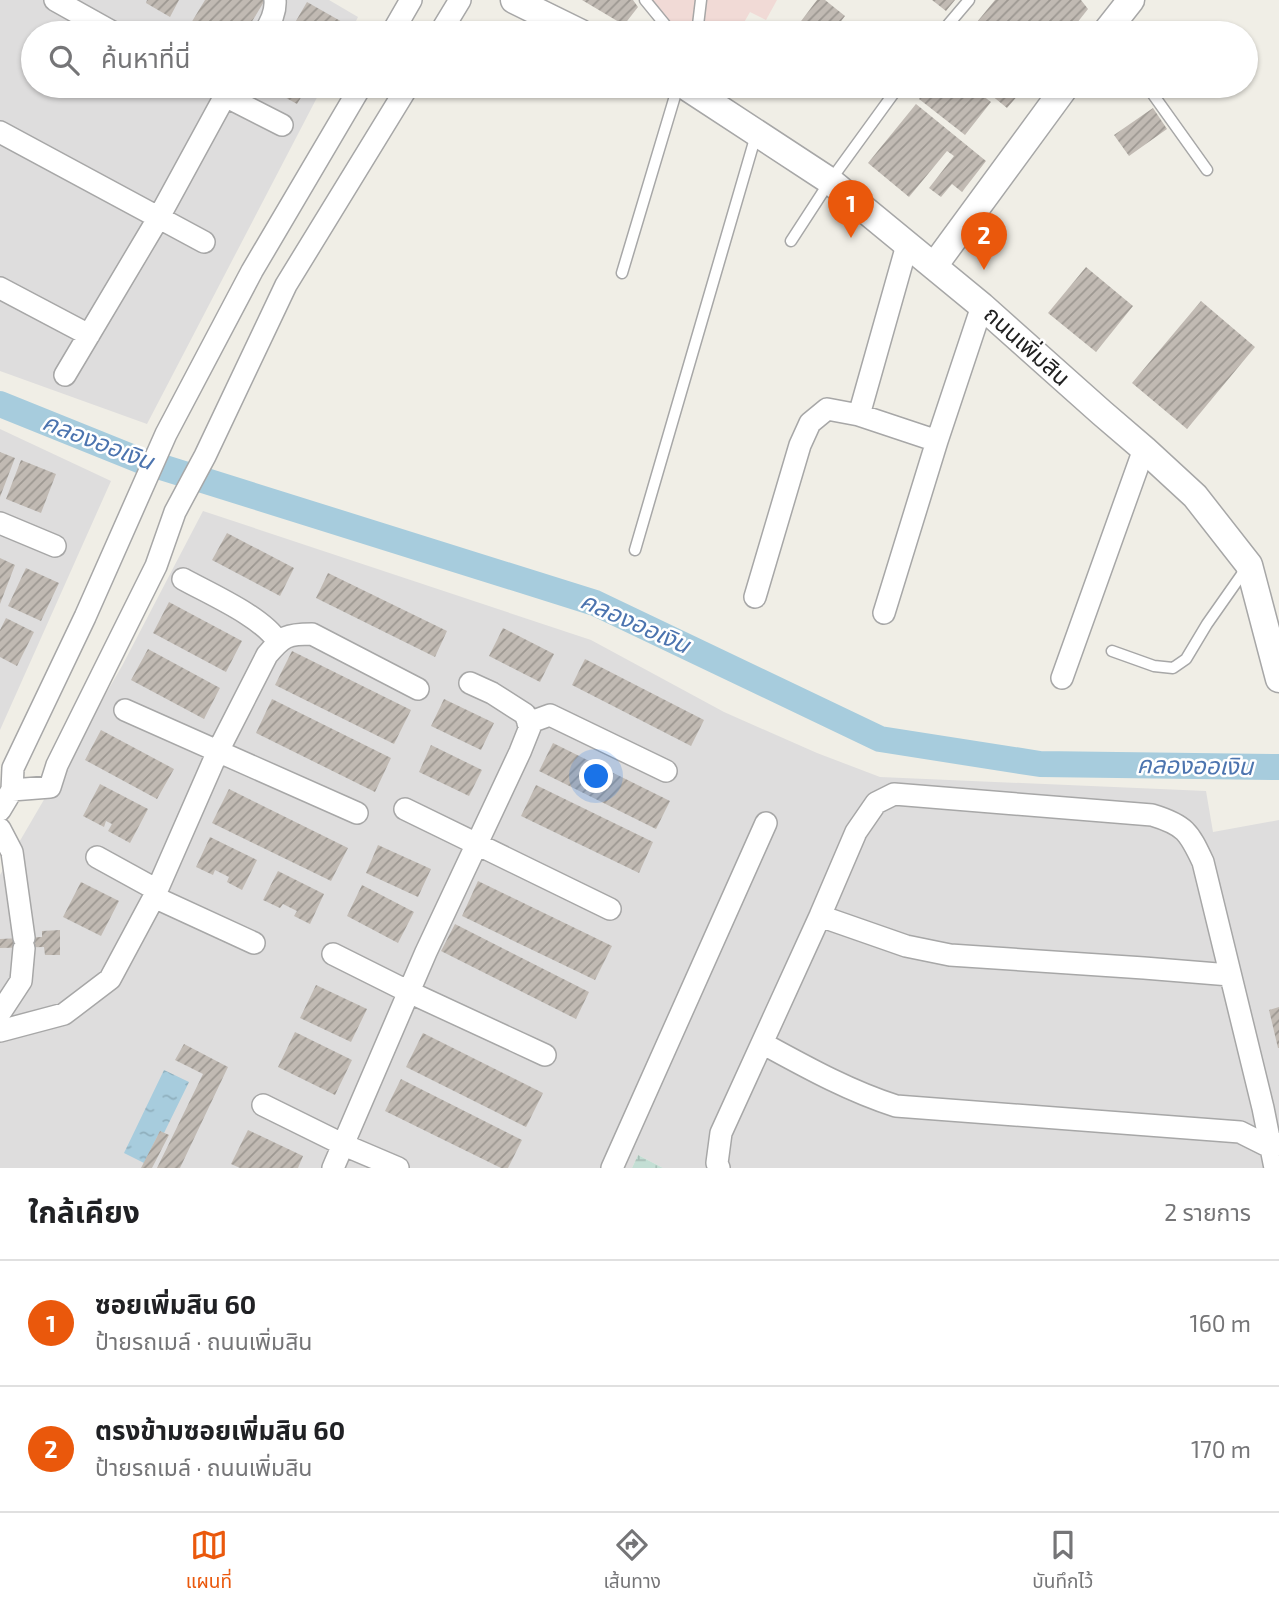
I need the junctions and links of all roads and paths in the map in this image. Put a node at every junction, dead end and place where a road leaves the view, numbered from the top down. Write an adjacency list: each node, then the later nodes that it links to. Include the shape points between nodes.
1 (55, 0): 10 (street)
2 (275, 0): 11 (street)
3 (411, 0): 12 (street)
4 (460, 0): 13 (street)
5 (514, 0): 14 (street)
6 (645, 0): 15 (lane)
7 (701, 0): 16 (lane)
8 (969, 0): 17 (lane)
9 (1131, 0): 18 (street)
10 (93, 21)
11 (270, 21)
12 (399, 21)
13 (447, 21)
14 (557, 21)
15 (662, 21)
16 (698, 21)
17 (951, 21)
18 (1116, 21)
19 (217, 98): 33 (street)
20 (236, 98): 28 (street)
21 (354, 98): 63 (street, via 253,271 166,434 13,768)
22 (401, 98): 63 (street, via 286,285 175,512 156,566 50,787)
23 (674, 98): 38 (lane)
24 (703, 98): 30 (street, ถนนเพิ่มสิน)
25 (890, 98): 32 (lane)
26 (1057, 98): 37 (street)
27 (1156, 98): 31 (lane)
28 (282, 125)
29 (0, 132): 33 (street)
30 (757, 133): 32 (street, ถนนเพิ่มสิน); 48 (lane)
31 (1208, 170)
32 (830, 181): 35 (lane); 36 (street, ถนนเพิ่มสิน)
33 (159, 217): 34 (street); 41 (street)
34 (204, 242)
35 (791, 242)
36 (907, 245): 37 (street, ถนนเพิ่มสิน); 43 (street)
37 (934, 265): 40 (street, ถนนเพิ่มสิน)
38 (622, 273)
39 (0, 288): 41 (street)
40 (982, 306): 44 (street); 45 (street, ถนนเพิ่มสิน)
41 (89, 335): 42 (street)
42 (65, 375)
43 (859, 415): 44 (street); 51 (street, via 827,409 810,423)
44 (937, 441): 52 (street)
45 (1144, 449): 49 (street, ถนนเพิ่มสิน, via 1195,496); 55 (street)
46 (0, 523): 47 (street)
47 (55, 546)
48 (635, 550)
49 (1249, 565): 54 (lane, via 1180,663 1172,668 1154,666); 56 (street, ถนนเพิ่มสิน)
50 (183, 579): 53 (street, via 262,623)
51 (755, 597)
52 (884, 613)
53 (278, 642): 58 (street, via 293,634 312,634); 61 (street)
54 (1112, 651)
55 (1062, 678)
56 (1279, 679)
57 (470, 683): 60 (street, via 525,714)
58 (418, 689)
59 (125, 710): 61 (street)
60 (528, 723): 62 (street, via 550,715); 69 (street, via 520,752)
61 (218, 751): 66 (street); 71 (street)
62 (666, 771)
63 (12, 790): 65 (street)
64 (405, 809): 69 (street)
65 (0, 810)
66 (357, 813)
67 (766, 823): 88 (street)
68 (0, 829): 78 (street, via 12,852 24,943 21,981)
69 (477, 844): 72 (street); 77 (street)
70 (97, 857): 71 (street)
71 (156, 893): 74 (street); 78 (street, via 110,979 64,1014)
72 (610, 909)
73 (820, 916): 76 (street, via 906,946 950,955); 76 (street, via 856,832 876,803 894,794 1152,816 1174,822 1192,838 1203,862); 79 (street)
74 (254, 943)
75 (333, 954): 77 (street)
76 (1230, 975): 82 (street)
77 (409, 992): 80 (street); 84 (street)
78 (2, 1019)
79 (762, 1044): 83 (street, via 870,1098 896,1106); 89 (street, via 720,1133)
80 (545, 1055)
81 (263, 1105): 84 (street)
82 (1271, 1105): 83 (street); 85 (street)
83 (1240, 1132): 85 (street)
84 (344, 1145): 86 (street); 87 (street)
85 (1275, 1146): 90 (street)
86 (334, 1168)
87 (398, 1168)
88 (612, 1168)
89 (719, 1168)
90 (1275, 1168)

